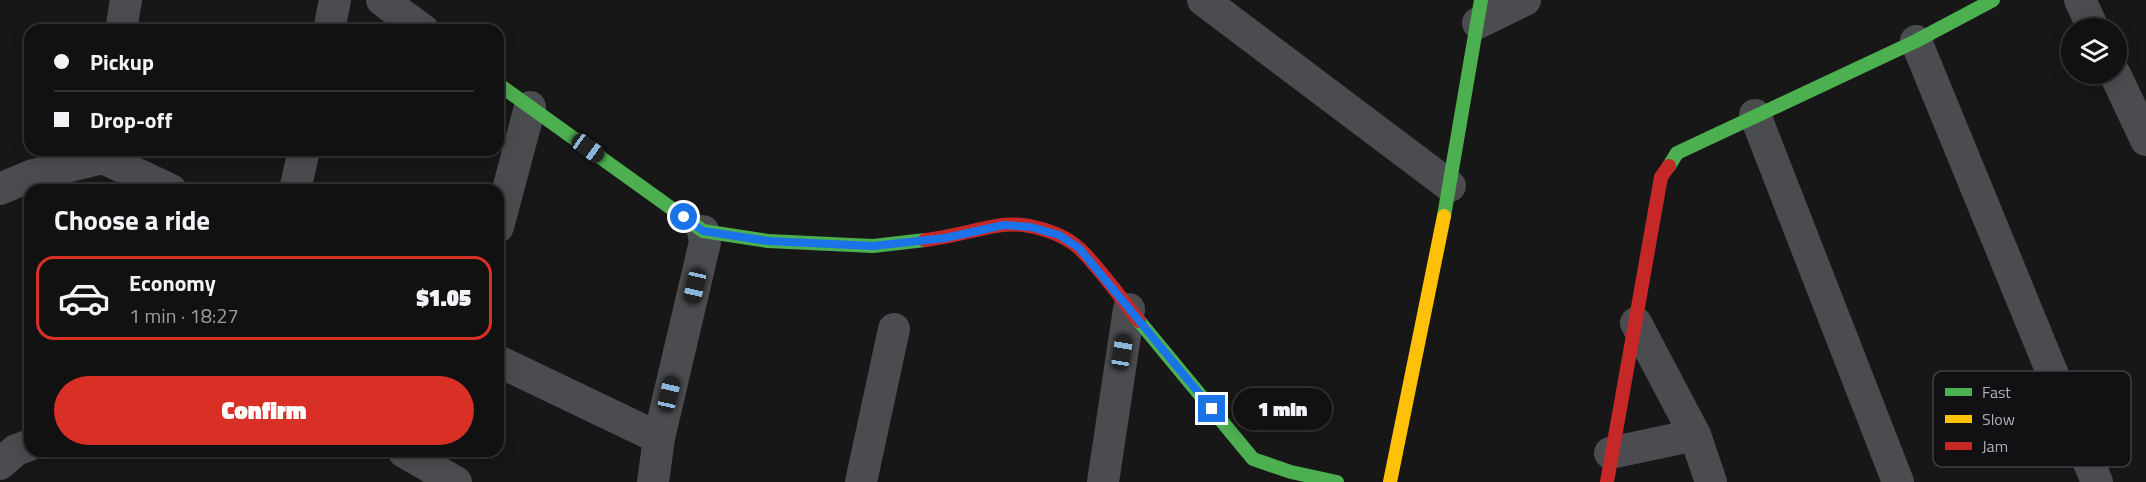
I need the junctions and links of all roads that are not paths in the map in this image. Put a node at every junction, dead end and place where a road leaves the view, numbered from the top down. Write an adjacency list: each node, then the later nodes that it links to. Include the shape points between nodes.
1 (126, 0): 10 (street)
2 (335, 0): 11 (street)
3 (382, 0): 12 (street)
4 (1203, 0): 24 (street)
5 (1525, 0): 8 (street)
6 (1993, 0): 13 (street)
7 (2080, 0): 9 (street)
8 (1480, 11): 24 (street)
9 (2089, 18)
10 (122, 24)
11 (329, 24)
12 (415, 24)
13 (1916, 41): 17 (street); 32 (street)
14 (2120, 84): 18 (street)
15 (504, 88): 16 (street)
16 (530, 107): 26 (street); 27 (street)
17 (1755, 115): 29 (street, via 1677,153 1661,177); 47 (street)
18 (2146, 140)
19 (96, 156): 25 (street)
20 (107, 156): 22 (street)
21 (303, 156): 23 (street)
22 (160, 184)
23 (296, 184)
24 (1450, 186): 45 (street)
25 (0, 189)
26 (504, 204)
27 (703, 231): 28 (street, via 768,241 873,246 945,238 1004,225 1031,227 1059,235 1079,248); 34 (street, via 705,242)
28 (1129, 309): 43 (street); 44 (street, via 1253,459)
29 (1636, 323): 33 (street); 38 (street)
30 (894, 329): 42 (street)
31 (504, 364): 34 (street)
32 (2051, 371)
33 (1695, 435): 38 (street); 46 (street)
34 (659, 438): 41 (street)
35 (24, 447): 37 (street)
36 (413, 457): 40 (street)
37 (0, 464)
38 (1608, 467)
39 (2091, 467): 48 (street)
40 (456, 482)
41 (653, 482)
42 (861, 482)
43 (1103, 482)
44 (1337, 482)
45 (1390, 482)
46 (1711, 482)
47 (1898, 482)
48 (2097, 482)

